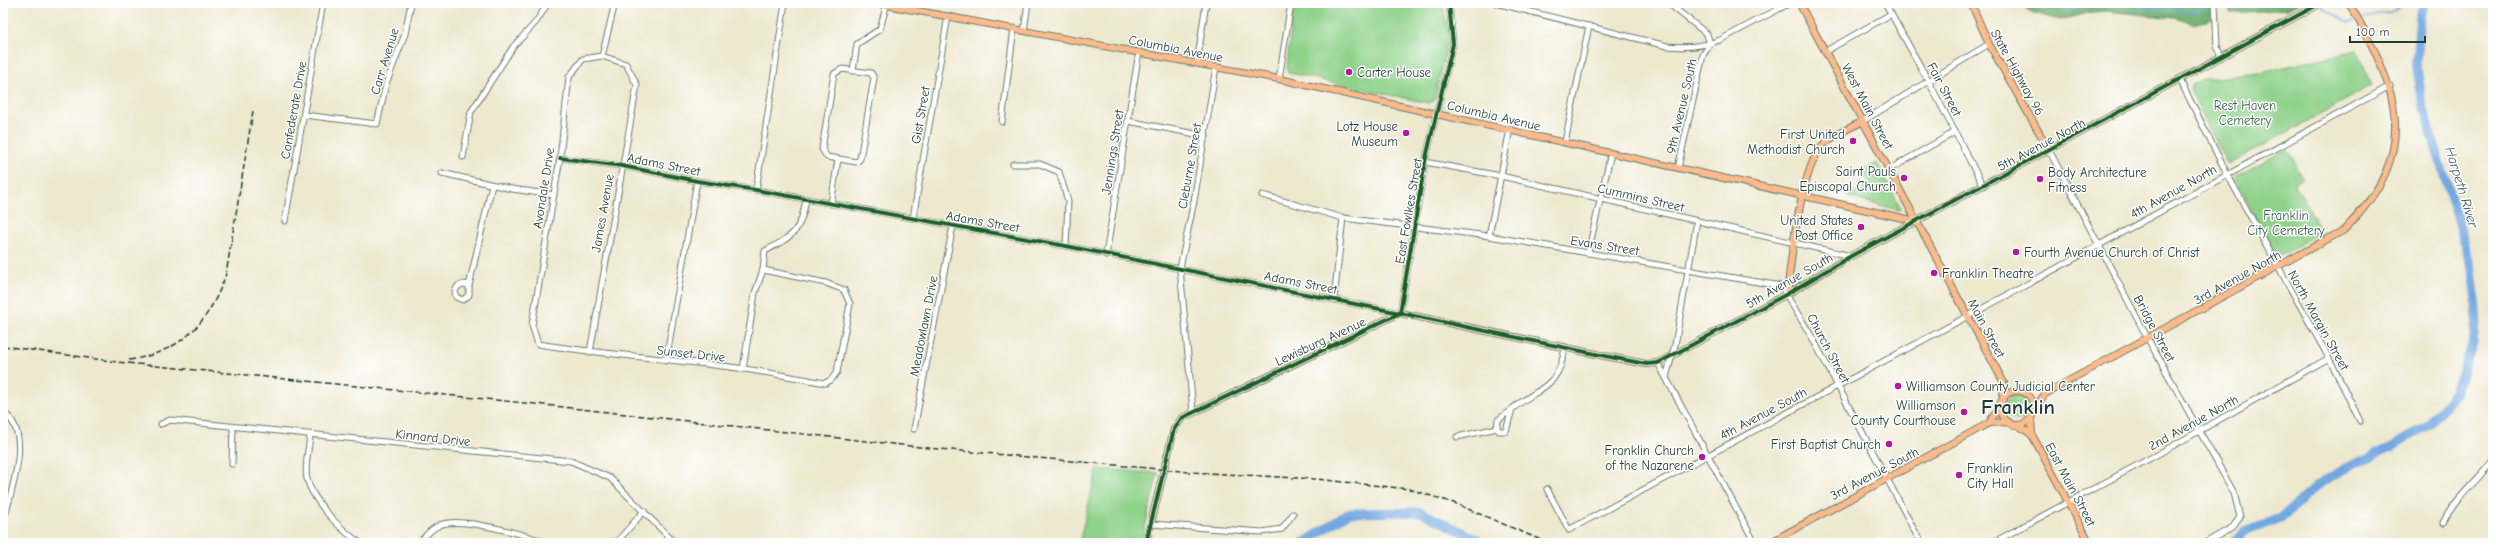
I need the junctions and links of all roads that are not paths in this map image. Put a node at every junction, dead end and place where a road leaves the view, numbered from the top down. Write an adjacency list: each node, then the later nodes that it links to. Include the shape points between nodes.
1 (323, 3): 40 (street, Confederate Drive)
2 (411, 3): 40 (street, Carr Avenue, via 405,34 386,84 377,124)
3 (548, 3): 50 (street, via 536,22 513,46 471,112)
4 (615, 3): 30 (street)
5 (785, 3): 64 (street)
6 (876, 3): 19 (main road, Columbia Avenue)
7 (1028, 3): 25 (street)
8 (1206, 3): 32 (street)
9 (1291, 3): 35 (street)
10 (1448, 3): 39 (street, East Fowlkes Street, via 1453,44)
11 (1496, 3): 23 (street)
12 (1668, 3): 26 (street, via 1707,34)
13 (1790, 3): 26 (street, 9th Avenue South)
14 (1799, 3): 28 (main road, West Main Street)
15 (1884, 3): 21 (street, Fair Street)
16 (1971, 3): 27 (main road, State Highway 96)
17 (2215, 3): 31 (street, via 2217,46)
18 (2321, 3): 31 (main road, 5th Avenue North)
19 (887, 4): 22 (main road, Columbia Avenue); 34 (street, via 880,29 857,44)
20 (2350, 5): 38 (main road, 3rd Avenue North)
21 (1891, 14): 28 (street); 37 (street, Fair Street)
22 (948, 16): 24 (main road, Columbia Avenue); 71 (street, Gist Street)
23 (1589, 26): 26 (street, via 1667,46 1696,47); 47 (street)
24 (1014, 28): 25 (main road, Columbia Avenue); 43 (street)
25 (1024, 31): 29 (main road, Columbia Avenue)
26 (1710, 44): 56 (street, 9th Avenue South, via 1703,55)
27 (1989, 44): 37 (street); 48 (main road, State Highway 96)
28 (1826, 51): 42 (main road, West Main Street)
29 (1139, 52): 32 (main road, Columbia Avenue); 41 (street, Jennings Street)
30 (602, 56): 51 (street, Avondale Drive, via 583,59 569,77); 55 (street, James Avenue, via 626,64 637,85)
31 (2221, 56): 36 (main road, 5th Avenue North)
32 (1197, 63): 33 (main road, Columbia Avenue)
33 (1216, 67): 35 (main road, Columbia Avenue); 46 (street, Cleburne Street)
34 (853, 70): 52 (street, via 842,69 834,74 822,150 827,157); 52 (street, via 871,73 874,78 860,158 857,162)
35 (1279, 79): 39 (main road, Columbia Avenue)
36 (2180, 80): 48 (main road, 5th Avenue North); 59 (street, North Margin Street)
37 (1929, 82): 42 (street); 45 (street, Fair Street)
38 (2390, 86): 59 (street, 4th Avenue North); 85 (main road, 3rd Avenue North, via 2396,130 2386,173 2378,190 2344,230)
39 (1436, 113): 44 (main road, Columbia Avenue); 53 (street, East Fowlkes Street)
40 (304, 115): 73 (street, Confederate Drive)
41 (1128, 121): 46 (street); 83 (street, Jennings Street)
42 (1863, 121): 57 (main road, West Main Street); 67 (main road, via 1833,138 1820,150)
43 (1002, 122)
44 (1510, 129): 47 (main road, Columbia Avenue); 60 (street)
45 (1955, 132): 57 (street); 63 (street, Fair Street)
46 (1206, 136): 86 (street, Cleburne Street)
47 (1565, 142): 49 (main road, Columbia Avenue)
48 (2049, 150): 63 (main road, 5th Avenue North); 80 (street, Bridge Street)
49 (1611, 153): 56 (main road, Columbia Avenue); 69 (street)
50 (462, 158)
51 (560, 158): 55 (street, Adams Street); 65 (street, Avondale Drive)
52 (838, 159): 70 (street)
53 (1425, 162): 60 (street, Cummins Street); 76 (street, East Fowlkes Street)
54 (1013, 164): 81 (street, via 1040,164 1059,172 1068,201)
55 (622, 166): 61 (street, Adams Street); 97 (street, James Avenue)
56 (1678, 168): 67 (main road, Columbia Avenue)
57 (1890, 169): 75 (main road, West Main Street)
58 (442, 173): 62 (street)
59 (2227, 174): 80 (street, 4th Avenue North); 85 (street, North Margin Street)
60 (1501, 176): 69 (street, Cummins Street); 78 (street)
61 (697, 181): 64 (street, Adams Street); 100 (street)
62 (492, 185): 65 (street); 89 (street)
63 (1982, 186): 75 (main road, 5th Avenue North)
64 (756, 190): 68 (street, Adams Street)
65 (554, 195): 95 (street, Avondale Drive, via 532,325)
66 (1262, 195): 72 (street, Evans Street)
67 (1803, 196): 75 (main road, Columbia Avenue); 79 (main road)
68 (806, 199): 70 (street, Adams Street); 87 (street, via 803,220 790,238 765,251)
69 (1600, 199): 74 (street, Cummins Street); 82 (street)
70 (831, 204): 71 (street, Adams Street)
71 (913, 218): 77 (street, Adams Street)
72 (1343, 218): 76 (street, Evans Street); 91 (street)
73 (285, 221)
74 (1697, 221): 79 (street, Cummins Street); 88 (street)
75 (1916, 221): 84 (main road, 5th Avenue South); 93 (main road, Main Street)
76 (1416, 225): 78 (street, Evans Street); 92 (street, East Fowlkes Street)
77 (953, 226): 81 (street, Adams Street); 122 (street, Meadowlawn Drive)
78 (1489, 236): 82 (street, Evans Street)
79 (1794, 244): 84 (street, Cummins Street); 90 (main road)
80 (2098, 245): 93 (street, 4th Avenue North); 94 (street, Bridge Street)
81 (1066, 246): 83 (street, Adams Street)
82 (1588, 253): 88 (street, Evans Street)
83 (1106, 255): 86 (street, Adams Street)
84 (1851, 256): 90 (main road, 5th Avenue South)
85 (2278, 267): 94 (main road, 3rd Avenue North); 99 (street, North Margin Street)
86 (1180, 268): 91 (street, Adams Street); 112 (street, Cleburne Street)
87 (763, 270): 102 (street, via 755,293); 102 (street, Sunset Drive, via 826,283 844,290 850,304 837,372 825,383)
88 (1687, 270): 90 (street, Evans Street, via 1781,286); 98 (street)
89 (469, 286)
90 (1787, 294): 98 (main road, 5th Avenue South); 105 (street, Church Street)
91 (1334, 299): 92 (street, Adams Street)
92 (1400, 314): 96 (main road); 112 (main road, Lewisburg Avenue)
93 (1968, 316): 104 (main road, Main Street); 105 (street, 4th Avenue South)
94 (2148, 339): 108 (main road, 3rd Avenue North); 123 (street, Bridge Street)
95 (538, 344): 97 (street, Sunset Drive)
96 (1564, 347): 101 (main road, via 1646,364); 110 (street, via 1563,360 1552,382)
97 (590, 352): 100 (street, Sunset Drive)
98 (1671, 357): 101 (main road); 103 (street)
99 (2329, 358): 115 (street, North Margin Street); 123 (street, 2nd Avenue North)
100 (666, 361): 102 (street, Sunset Drive)
101 (1658, 363): 103 (street)
102 (744, 369)
103 (1666, 377): 127 (street)
104 (2004, 383): 106 (main road); 109 (main road)
105 (1836, 385): 127 (street, 4th Avenue South); 130 (street, Church Street)
106 (2018, 391): 107 (main road); 109 (main road, via 2009,393)
107 (2026, 394): 108 (main road, 3rd Avenue North); 111 (main road)
108 (2045, 394): 111 (main road, 3rd Avenue North)
109 (2002, 401): 116 (main road, via 2001,414); 117 (main road)
110 (1512, 409): 121 (street, via 1498,420); 121 (street, via 1506,431 1503,433)
111 (2034, 409): 114 (main road)
112 (1193, 411): 138 (main road, Lewisburg Avenue, via 1182,418 1174,429)
113 (3, 412): 135 (street, via 18,435 19,459)
114 (2031, 417): 119 (main road); 124 (main road, East Main Street)
115 (2360, 421)
116 (2009, 422): 117 (main road, 3rd Avenue South); 119 (main road)
117 (1989, 423): 130 (main road, 3rd Avenue South)
118 (161, 424): 120 (street, Kinnard Drive, via 170,420)
119 (2018, 424): 124 (main road, East Main Street)
120 (233, 428): 125 (street, Kinnard Drive); 129 (street)
121 (1497, 428): 126 (street)
122 (914, 429)
123 (2199, 431): 132 (street, 2nd Avenue North); 150 (street, Bridge Street, via 2234,493 2240,517 2233,527)
124 (2032, 435): 132 (main road, East Main Street)
125 (310, 436): 133 (street, Kinnard Drive, via 571,461 610,478); 139 (street, via 307,479 319,502 346,534)
126 (1457, 437)
127 (1708, 455): 131 (street, 4th Avenue South, via 1569,530); 145 (street)
128 (2493, 460): 136 (street, via 2482,476 2449,510)
129 (232, 464)
130 (1886, 480): 146 (main road, 3rd Avenue South); 147 (street, Church Street)
131 (1547, 489)
132 (2068, 503): 148 (street, 2nd Avenue North); 149 (main road, East Main Street)
133 (644, 511): 142 (street); 143 (street, Kinnard Drive)
134 (1293, 514): 138 (street, via 1282,529 1262,532)
135 (4, 517): 137 (street)
136 (2443, 523)
137 (3, 524)
138 (1151, 524): 144 (main road, Lewisburg Avenue)
139 (360, 543)
140 (419, 543): 141 (street, via 432,528 447,523 466,523)
141 (547, 543)
142 (616, 543)
143 (675, 543)
144 (1146, 543)
145 (1755, 543)
146 (1769, 543)
147 (1921, 543)
148 (1992, 543)
149 (2090, 543)
150 (2205, 543)

